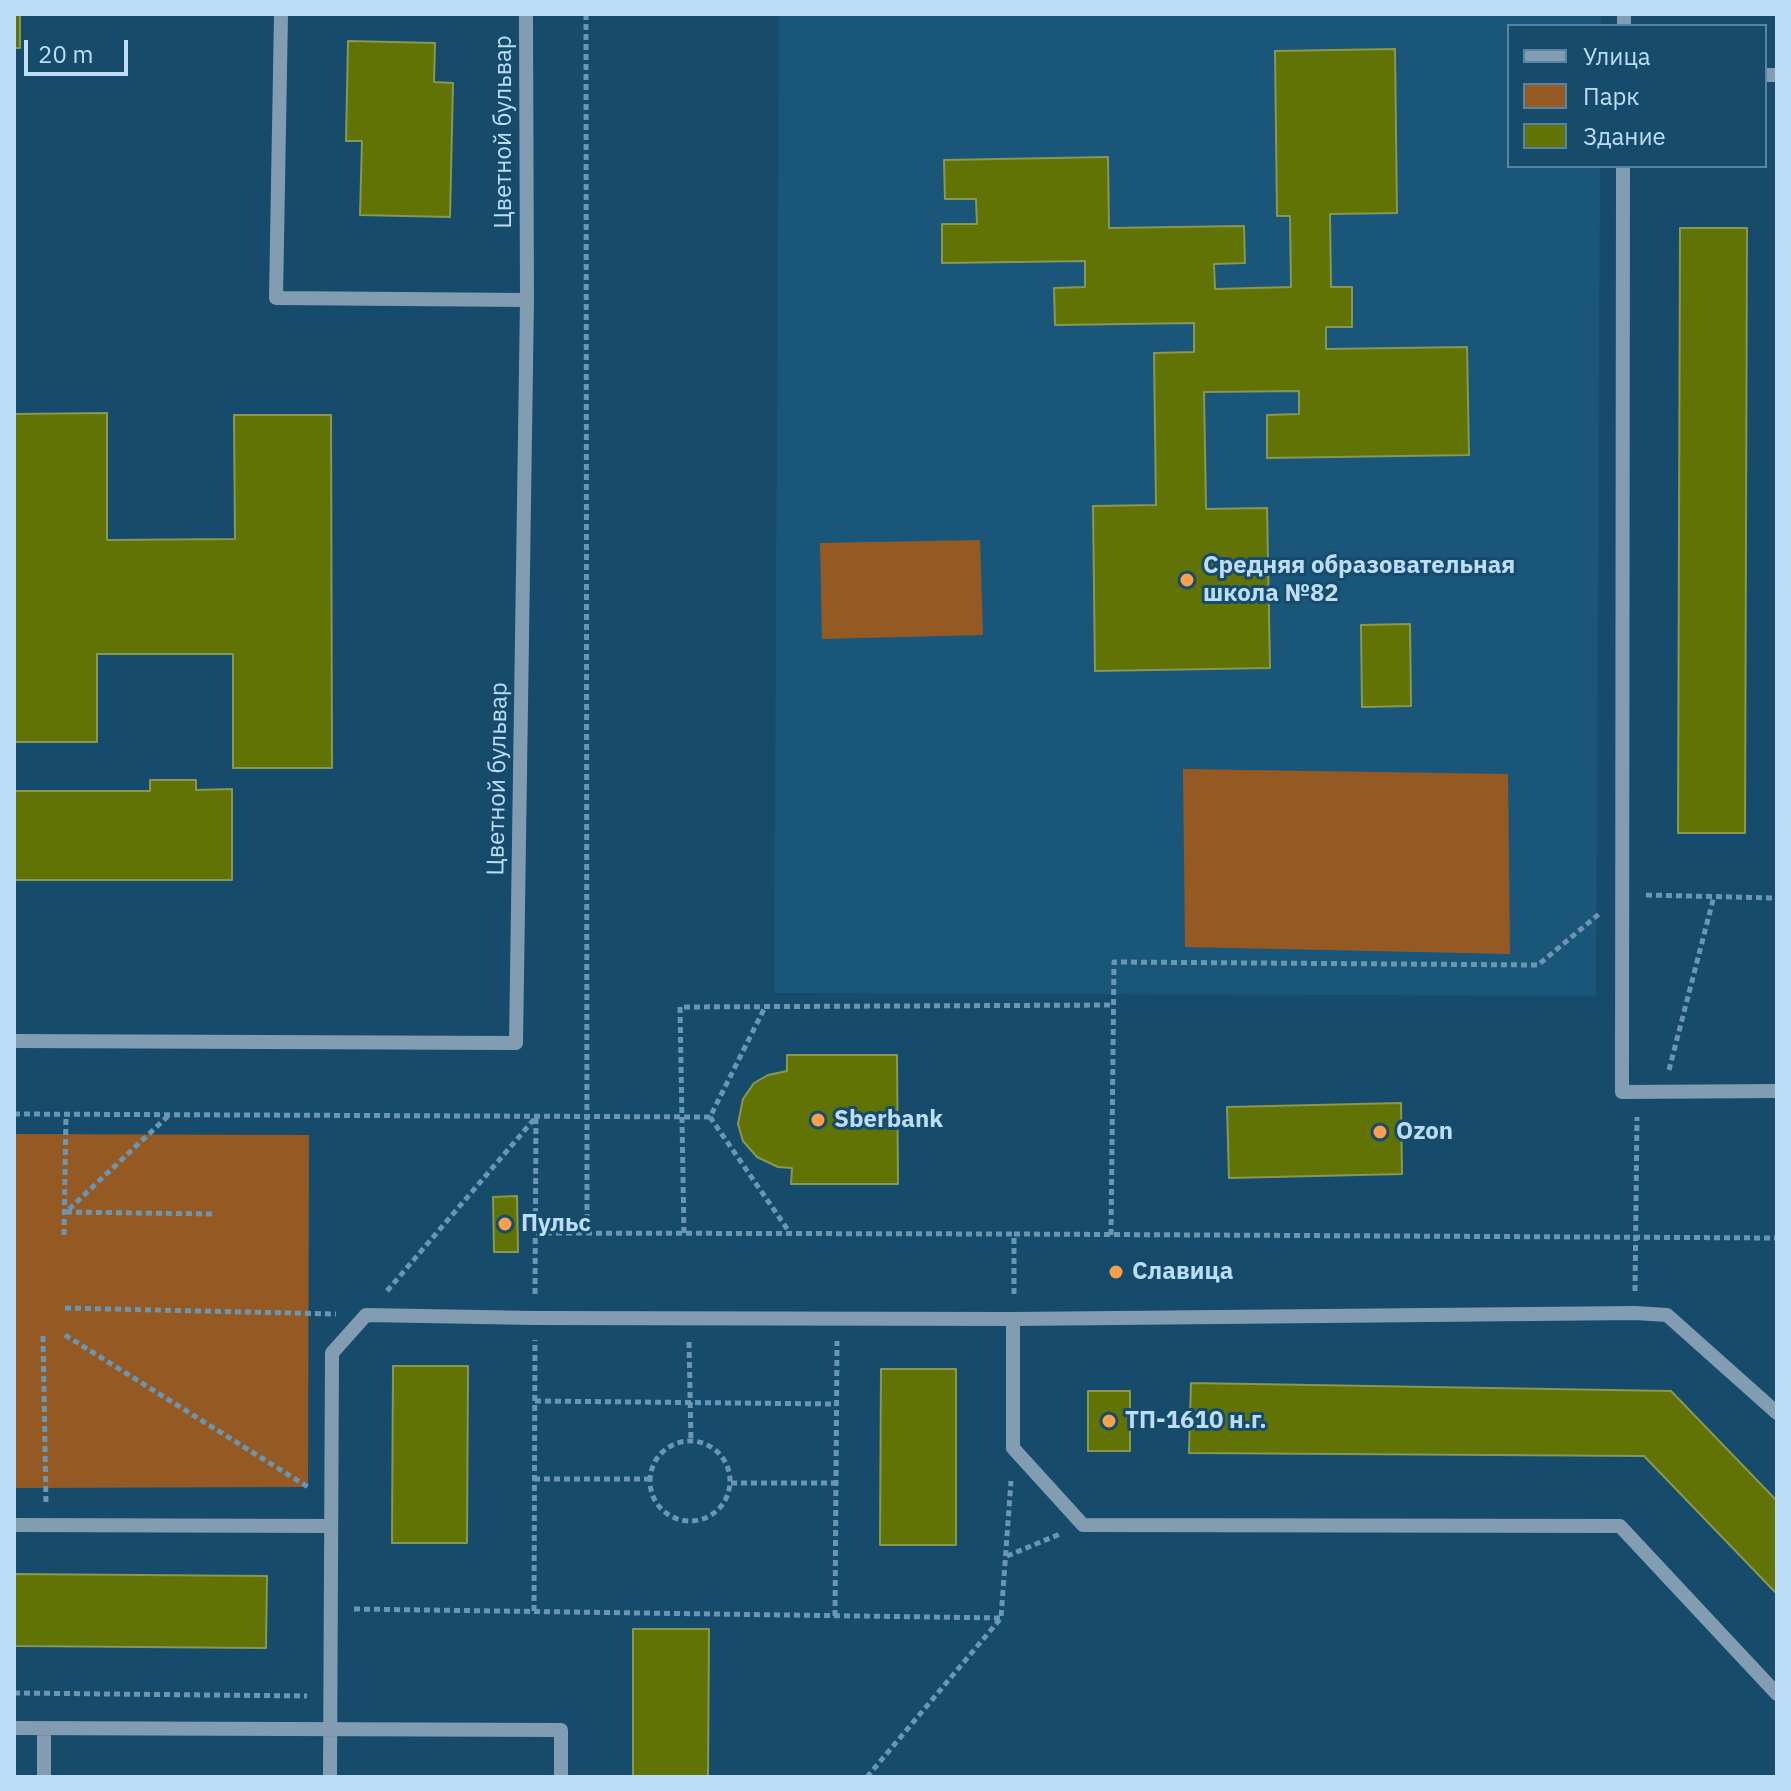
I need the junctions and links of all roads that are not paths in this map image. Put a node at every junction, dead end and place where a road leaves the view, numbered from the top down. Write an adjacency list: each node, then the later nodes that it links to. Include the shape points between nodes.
1 (281, 14): 4 (street, via 276,298)
2 (526, 14): 4 (street, Цветной бульвар)
3 (1623, 168): 6 (street, via 1622,1092)
4 (527, 300): 5 (street, Цветной бульвар, via 516,1043)
5 (14, 1041)
6 (1777, 1091)
7 (1013, 1319): 8 (street, via 1667,1315); 10 (street, via 366,1315 332,1353); 11 (street, via 1013,1448 1083,1525 1620,1526)
8 (1777, 1413)
9 (14, 1525): 10 (street)
10 (331, 1526): 14 (street)
11 (1777, 1694)
12 (14, 1728): 13 (street)
13 (44, 1728): 14 (street); 15 (street)
14 (330, 1728): 16 (street); 17 (street, via 561,1730)
15 (44, 1777)
16 (330, 1777)
17 (561, 1777)

